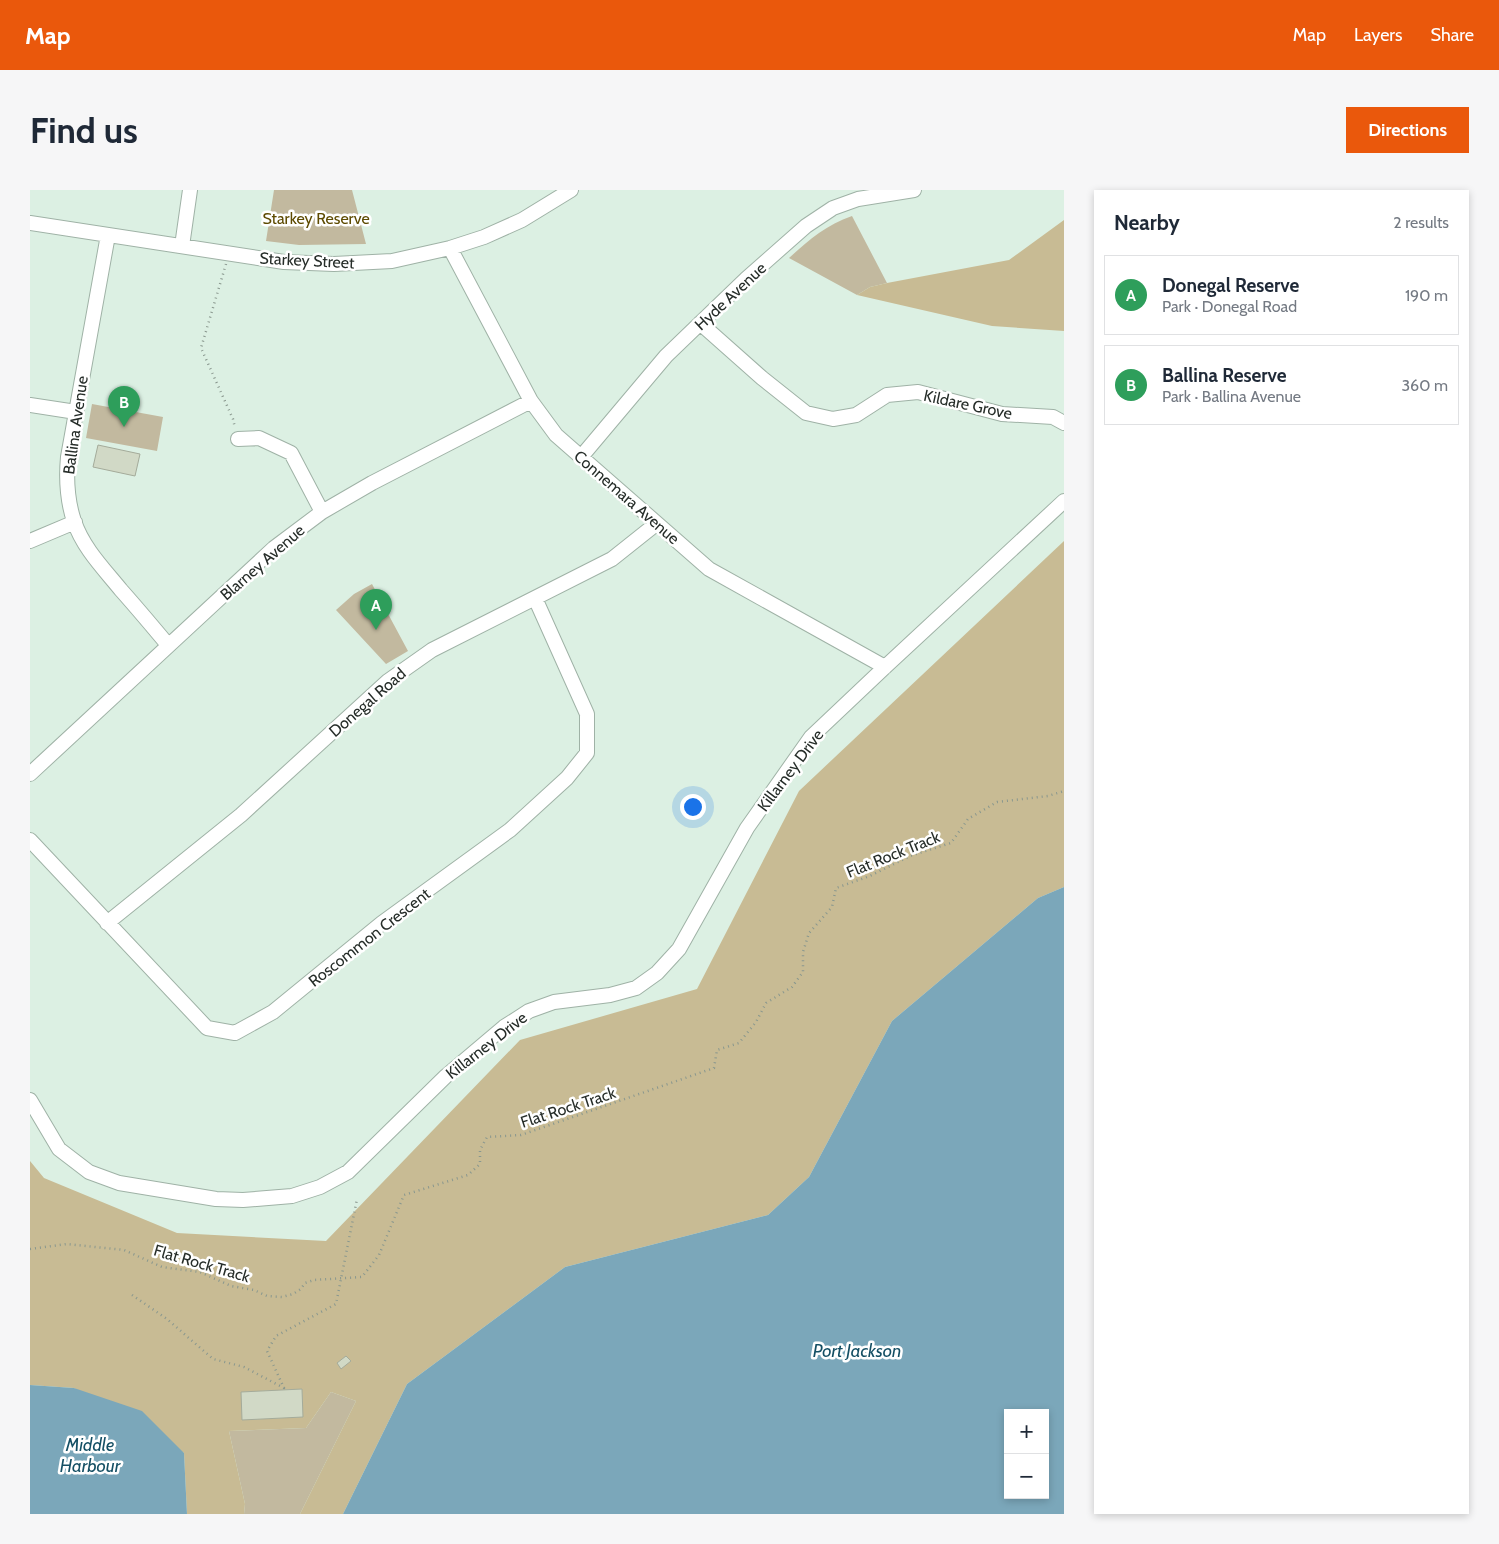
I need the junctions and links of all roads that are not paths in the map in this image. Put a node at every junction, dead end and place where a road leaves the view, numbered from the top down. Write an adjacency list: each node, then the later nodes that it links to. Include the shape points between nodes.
1 (190, 190): 7 (street)
2 (572, 190): 8 (street, Starkey Street, via 522,220)
3 (914, 190): 4 (street, Hyde Avenue)
4 (899, 192): 9 (street, Hyde Avenue, via 858,199 833,208 806,226)
5 (30, 223): 6 (street, Starkey Street)
6 (108, 235): 7 (street, Starkey Street); 12 (street, Ballina Avenue)
7 (182, 246): 8 (street, Starkey Street, via 284,262 334,264 392,260)
8 (450, 248): 10 (street, Connemara Avenue)
9 (700, 323): 13 (street, Kildare Grove, via 806,413 840,418 856,415 887,395 918,392 1002,414 1053,417); 15 (street, Hyde Avenue, via 666,356)
10 (531, 401): 15 (street, Connemara Avenue, via 556,435); 17 (street, Blarney Avenue)
11 (30, 405): 12 (street)
12 (76, 412): 18 (street, Ballina Avenue, via 66,477)
13 (1064, 423)
14 (238, 439): 17 (street, via 259,438 292,453)
15 (581, 457): 19 (street, Connemara Avenue)
16 (1064, 501): 23 (street, Killarney Drive)
17 (322, 512): 22 (street, Blarney Avenue, via 274,548)
18 (75, 522): 20 (street); 22 (street, Ballina Avenue, via 97,562)
19 (656, 524): 21 (street, Donegal Road, via 612,559); 23 (street, Connemara Avenue, via 709,569)
20 (30, 541)
21 (535, 598): 26 (street, Donegal Road, via 432,650 388,681 241,815); 26 (street, Roscommon Crescent, via 587,714 587,753 567,778 510,830 382,924 273,1012 235,1033 207,1028)
22 (168, 645): 24 (street, Blarney Avenue)
23 (885, 667): 27 (street, Killarney Drive, via 811,737 747,828 679,949 657,973 636,988 610,995 554,1002 520,1016 446,1076 348,1172 320,1187 292,1196 243,1200 216,1199 119,1183 89,1172 60,1149)
24 (30, 774)
25 (30, 840): 26 (street, Roscommon Crescent)
26 (107, 923)
27 (30, 1100)

